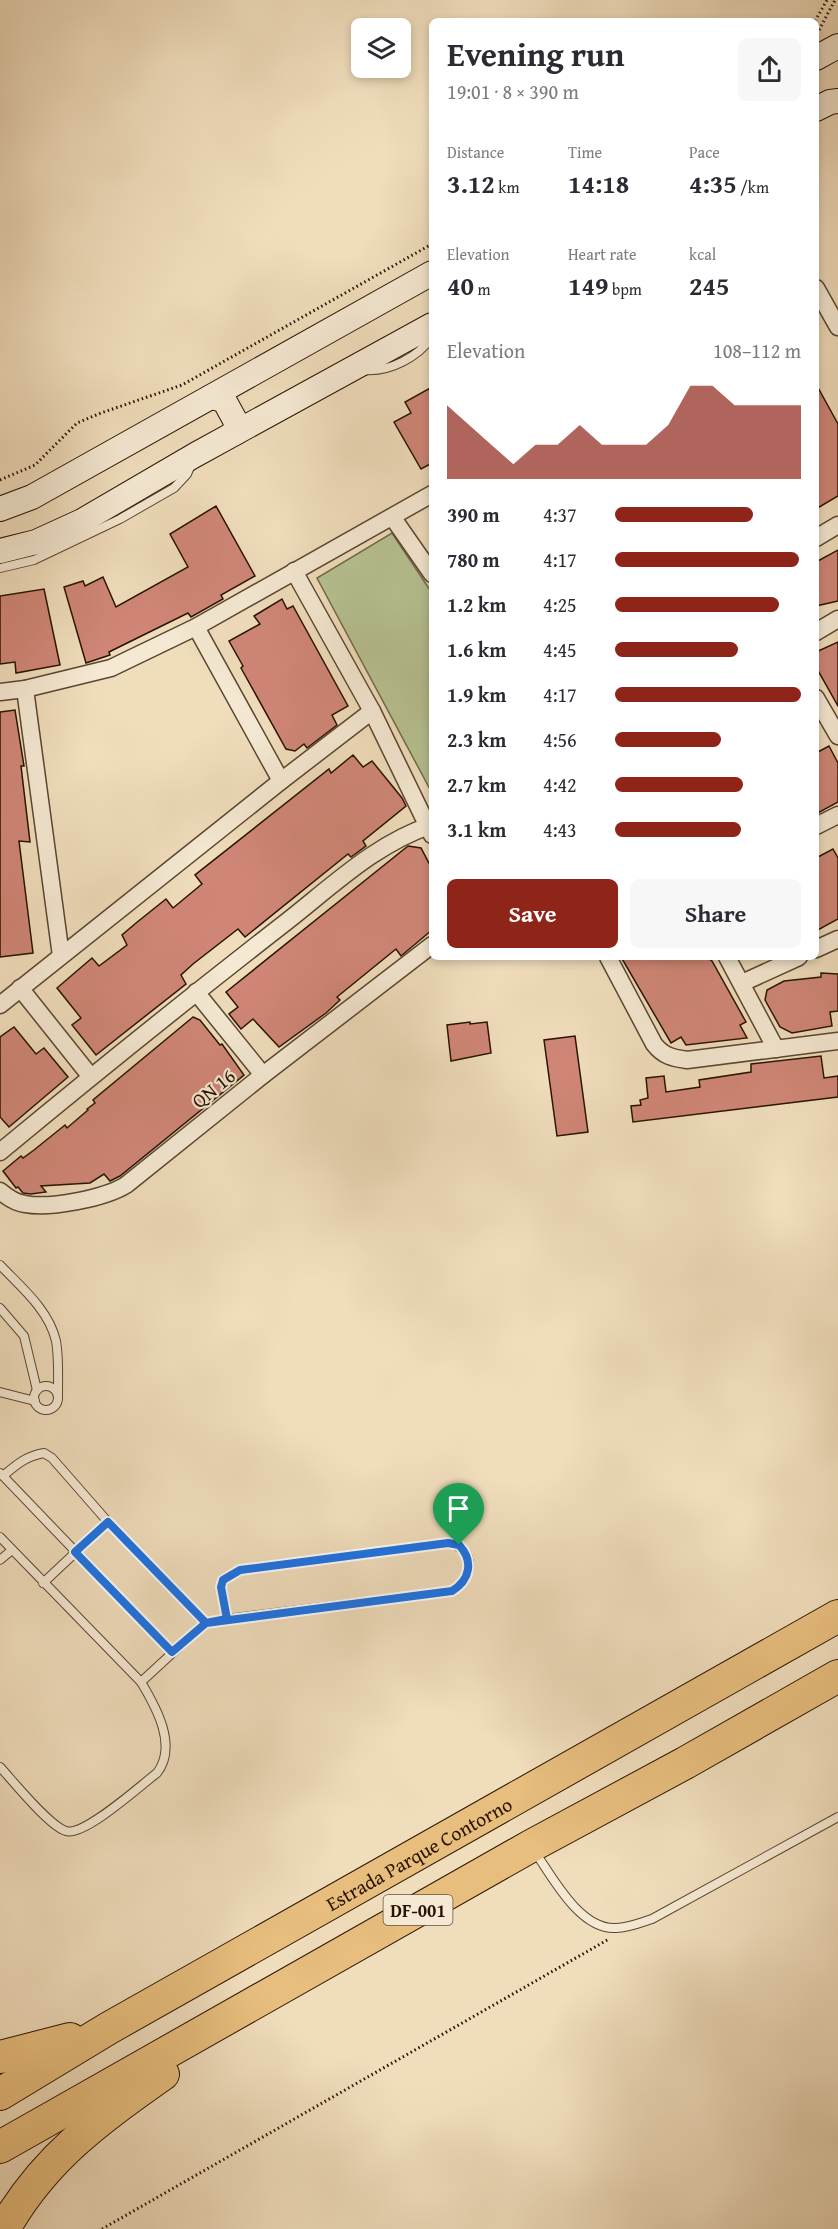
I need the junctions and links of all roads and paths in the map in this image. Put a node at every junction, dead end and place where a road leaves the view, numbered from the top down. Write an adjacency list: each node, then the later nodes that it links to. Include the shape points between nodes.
1 (827, 0): 3 (path)
2 (835, 0): 4 (path)
3 (817, 18)
4 (819, 29)
5 (838, 46): 6 (main road)
6 (819, 56)
7 (838, 101): 8 (main road)
8 (819, 108)
9 (429, 246): 21 (path, via 182,385 77,423 35,465)
10 (429, 275): 16 (main road)
11 (819, 293): 13 (street)
12 (429, 327): 15 (main road)
13 (838, 327)
14 (429, 341): 15 (lane, via 406,359 384,368)
15 (353, 368): 18 (main road)
16 (245, 379): 17 (main road); 18 (main road, via 243,397 252,415)
17 (211, 397): 19 (main road, via 224,400 236,422); 23 (main road, via 32,497)
18 (259, 419): 19 (main road)
19 (235, 433): 20 (main road)
20 (195, 455): 27 (main road, via 82,521 36,542); 28 (lane, via 187,474 174,488 34,560)
21 (0, 480)
22 (429, 496): 24 (street)
23 (0, 509)
24 (393, 518): 29 (street); 30 (street)
25 (838, 525): 26 (street)
26 (819, 536)
27 (0, 551)
28 (0, 568)
29 (429, 570)
30 (294, 571): 32 (street); 37 (street)
31 (838, 619): 33 (street)
32 (196, 627): 34 (street, via 111,668); 39 (street)
33 (819, 630)
34 (25, 689): 35 (street); 47 (street)
35 (0, 692)
36 (819, 703): 38 (street)
37 (372, 711): 39 (street); 42 (street)
38 (838, 736)
39 (281, 781): 47 (street)
40 (838, 815): 41 (street)
41 (819, 824)
42 (429, 825)
43 (429, 830): 53 (street, via 387,845)
44 (838, 939): 46 (street)
45 (429, 947): 57 (street, QN 16)
46 (819, 948)
47 (61, 956): 52 (street)
48 (610, 960): 56 (street, via 661,1053 687,1060)
49 (729, 960): 51 (street)
50 (792, 960): 51 (street)
51 (742, 983): 56 (street)
52 (20, 988): 54 (street); 58 (street)
53 (196, 992): 57 (street); 58 (street)
54 (0, 1005)
55 (838, 1041): 56 (street)
56 (776, 1049)
57 (263, 1075): 60 (street, QN 16, via 113,1193 25,1204)
58 (91, 1077): 59 (street)
59 (0, 1152)
60 (0, 1191)
61 (0, 1265): 65 (lane, via 38,1305 49,1324 56,1341)
62 (0, 1308): 63 (lane, via 24,1336)
63 (37, 1390): 65 (lane, via 46,1385); 66 (lane)
64 (0, 1392): 66 (lane)
65 (58, 1394): 66 (lane, via 57,1404 52,1408 41,1409)
66 (34, 1401)
67 (2, 1475): 68 (lane, via 24,1459 44,1453); 71 (lane)
68 (108, 1522): 71 (lane); 76 (lane)
69 (0, 1538): 70 (lane)
70 (12, 1550): 72 (lane); 73 (lane)
71 (75, 1552): 73 (lane); 77 (lane)
72 (0, 1560)
73 (43, 1584): 79 (lane)
74 (838, 1616): 85 (highway, Estrada Parque Contorno / DF-001)
75 (227, 1619): 75 (lane, via 452,1591 461,1586 469,1563 459,1545 448,1543 240,1570 223,1580 221,1587); 76 (lane)
76 (206, 1623): 77 (lane)
77 (172, 1652): 79 (lane)
78 (838, 1676): 82 (highway, DF-001)
79 (141, 1682): 80 (lane, via 161,1724 167,1750 164,1763 157,1773 90,1825 77,1832 60,1828)
80 (0, 1767)
81 (838, 1817): 83 (lane, via 652,1919)
82 (531, 1846): 83 (lane, via 575,1909 596,1925 614,1929); 84 (highway, DF-001)
83 (634, 1925): 90 (path)
84 (303, 1975): 88 (highway, DF-001); 89 (highway, via 89,2129 55,2158)
85 (109, 2028): 86 (highway); 87 (highway, Estrada Parque Contorno / DF-001)
86 (0, 2057)
87 (0, 2094)
88 (0, 2146)
89 (4, 2229)
90 (102, 2229)

